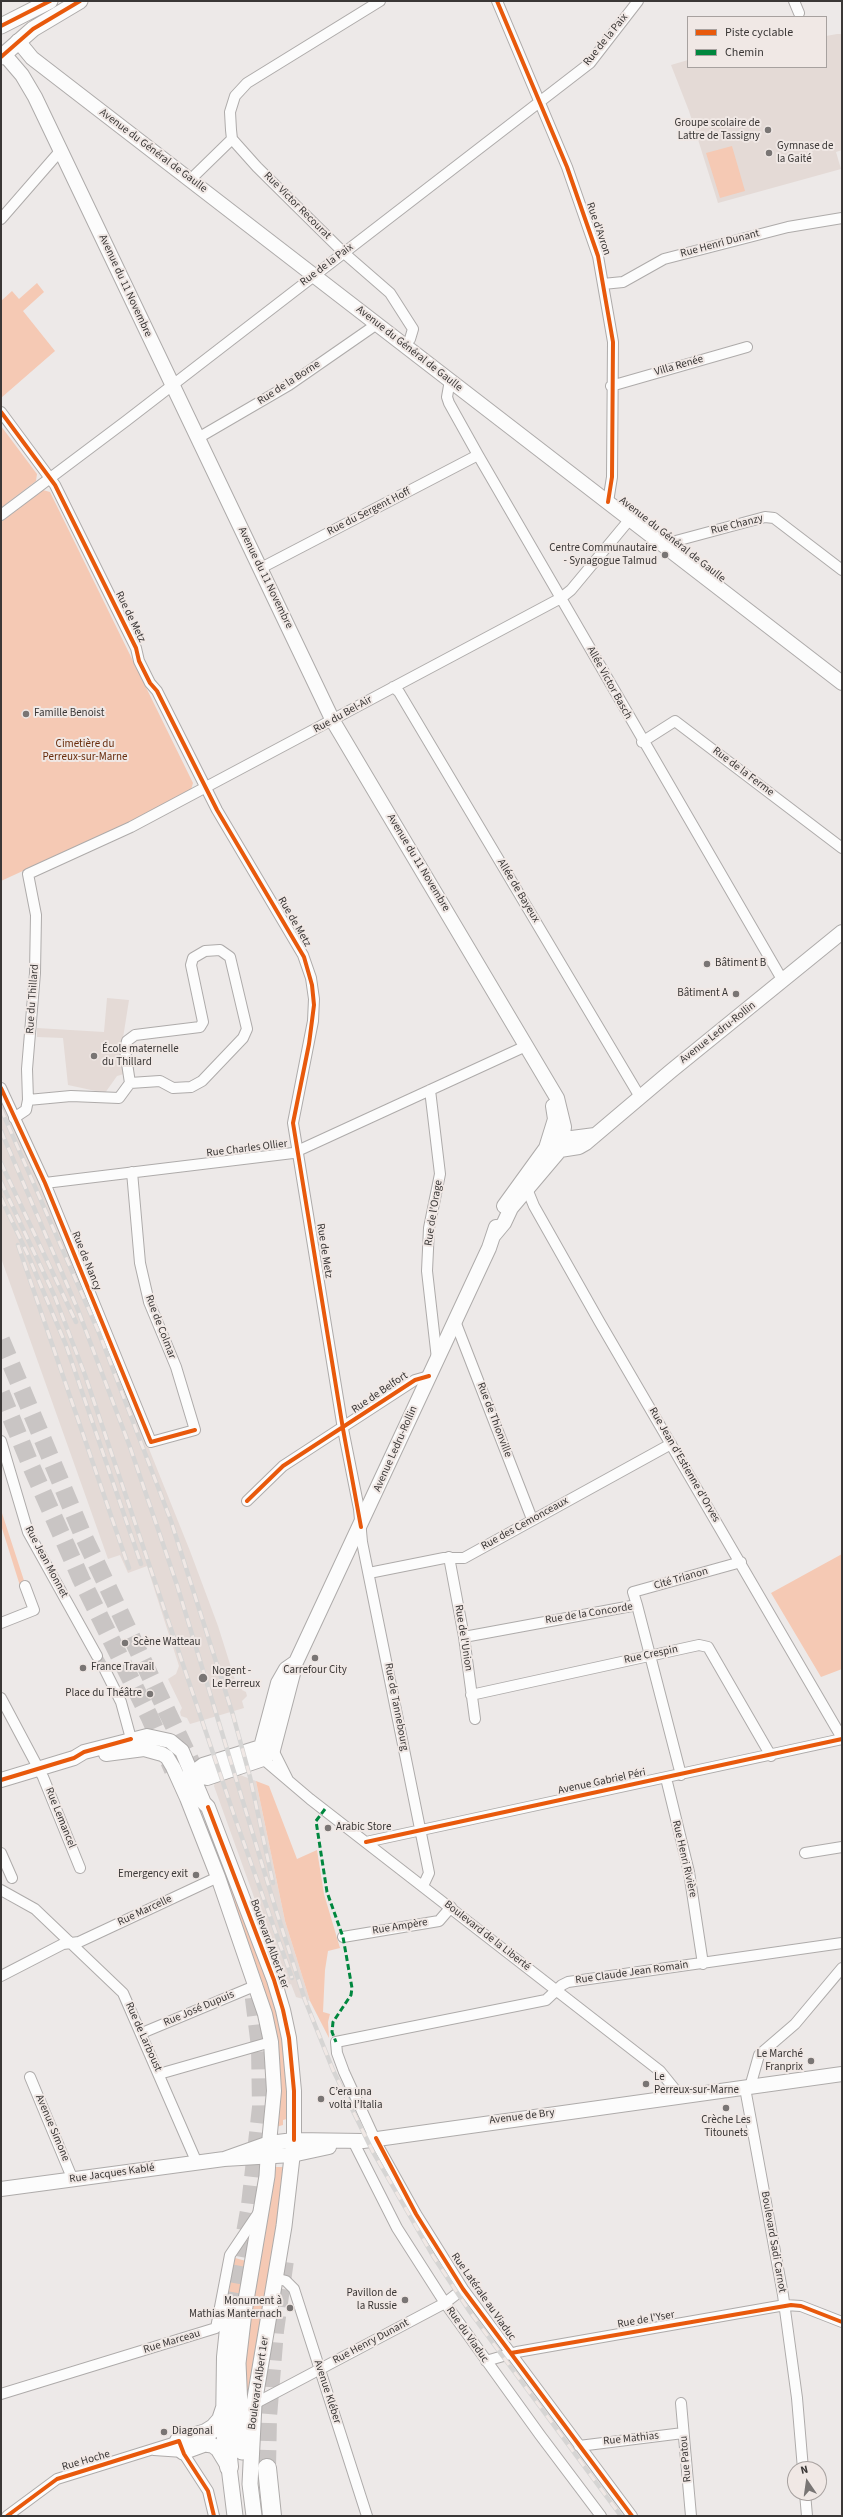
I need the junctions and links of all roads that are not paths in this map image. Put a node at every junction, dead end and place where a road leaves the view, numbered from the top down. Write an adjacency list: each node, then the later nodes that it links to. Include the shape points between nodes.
1 (50, 1): 8 (main road)
2 (80, 1): 9 (main road)
3 (380, 1): 14 (street, via 247,83 235,96 230,112)
4 (497, 1): 13 (street, Rue d'Avron)
5 (638, 1): 13 (street, Rue de la Paix, via 590,63)
6 (794, 1): 7 (street)
7 (799, 13)
8 (2, 24): 9 (main road)
9 (18, 41): 10 (main road); 11 (street, Avenue du Général de Gaulle)
10 (2, 54): 12 (street, Avenue du 11 Novembre, via 22,75)
11 (32, 58): 12 (street); 16 (street, Avenue du Général de Gaulle)
12 (35, 97): 15 (street, Avenue du 11 Novembre)
13 (541, 103): 19 (street, Rue de la Paix); 21 (street, Rue d'Avron, via 567,167 598,256)
14 (232, 139): 16 (street); 19 (street, Rue Victor Recourat)
15 (60, 150): 18 (street); 26 (street, Avenue du 11 Novembre)
16 (191, 179): 20 (street, Avenue du Général de Gaulle)
17 (842, 218): 21 (street, Rue Henri Dunant, via 788,227 672,257 623,282)
18 (1, 219)
19 (344, 253): 20 (street, Rue de la Paix); 23 (street, Rue Victor Recourat, via 390,293 413,329)
20 (314, 276): 22 (street, Avenue du Général de Gaulle); 26 (street, Rue de la Paix)
21 (603, 284): 27 (street, Rue d'Avron, via 613,342)
22 (377, 324): 23 (street, Avenue du Général de Gaulle); 29 (street, Rue de la Borne, via 289,385)
23 (405, 345): 25 (street, Avenue du Général de Gaulle)
24 (747, 347): 27 (street, Villa Renée)
25 (450, 380): 30 (street, Allée Victor Basch, via 447,397 449,403); 32 (street, Avenue du Général de Gaulle)
26 (172, 384): 29 (street, Avenue du 11 Novembre); 31 (street, Rue de la Paix)
27 (611, 386): 32 (street, Rue d'Avron, via 612,477)
28 (1, 412): 31 (street, Rue de Metz)
29 (198, 438): 36 (street, Avenue du 11 Novembre)
30 (478, 455): 36 (street, Rue du Sergent Hoff); 38 (street, Allée Victor Basch)
31 (50, 477): 33 (street, Rue de la Paix); 43 (street, Rue de Metz, via 136,648 150,683 157,691)
32 (608, 502): 34 (street, Avenue du Général de Gaulle)
33 (1, 515)
34 (630, 519): 35 (street, Avenue du Général de Gaulle); 38 (street, Rue du Bel-Air, via 571,590)
35 (665, 547): 37 (street, Rue Chanzy, via 672,542 758,517 770,517); 39 (street, Avenue du Général de Gaulle)
36 (260, 568): 41 (street, Avenue du 11 Novembre)
37 (842, 570)
38 (561, 598): 40 (street, Rue du Bel-Air); 42 (street, Allée Victor Basch)
39 (842, 683)
40 (393, 687): 41 (street, Rue du Bel-Air); 53 (street, Allée de Bayeux, via 399,692)
41 (333, 720): 43 (street, Rue du Bel-Air); 48 (street, Avenue du 11 Novembre)
42 (642, 742): 44 (street, Rue de la Ferme, via 675,720); 47 (street, Allée Victor Basch)
43 (205, 788): 45 (street, Rue du Bel-Air, via 132,827); 57 (street, Rue de Metz, via 303,955 311,978 314,999 313,1021 293,1123)
44 (842, 848)
45 (28, 874): 54 (street, Rue du Thillard, via 36,915 36,973 27,1069)
46 (842, 932): 47 (street, Avenue Ledru-Rollin)
47 (783, 981): 53 (street, Avenue Ledru-Rollin)
48 (526, 1046): 51 (street, Avenue du 11 Novembre); 52 (street, Rue Charles Ollier)
49 (130, 1083): 49 (street, via 160,1081 173,1088 191,1087 206,1077 243,1038 247,1029 230,957 220,950 205,952 193,958 191,965 203,1022 200,1027 135,1035 128,1041 125,1050); 54 (street, via 119,1098 72,1096)
50 (1, 1088): 55 (street, Rue de Nancy)
51 (551, 1089): 56 (street, Avenue du 11 Novembre); 56 (street, Avenue du 11 Novembre, via 563,1114)
52 (430, 1090): 57 (street, Rue Charles Ollier); 64 (street, Rue de l'Orage, via 440,1174 429,1228 427,1270)
53 (640, 1097): 56 (street, Avenue Ledru-Rollin, via 595,1135)
54 (28, 1100): 55 (street, via 26,1110)
55 (14, 1118): 60 (street, Rue de Nancy)
56 (558, 1146): 58 (street, Avenue Ledru-Rollin); 58 (street, Avenue Ledru-Rollin)
57 (298, 1151): 59 (street, Rue Charles Ollier); 66 (street, Rue de Metz)
58 (542, 1164): 61 (street, Avenue Ledru-Rollin); 62 (street, Avenue Ledru-Rollin, via 508,1199 497,1221)
59 (132, 1172): 60 (street, Rue Charles Ollier); 68 (street, Rue de Colmar, via 140,1263 149,1302 176,1367 195,1430)
60 (45, 1183): 68 (street, Rue de Nancy)
61 (527, 1191): 62 (street, Avenue Ledru-Rollin, via 511,1208 504,1223); 69 (street, Rue Jean d'Estienne d'Orves)
62 (494, 1235): 63 (street, Avenue Ledru-Rollin)
63 (455, 1321): 64 (street, Avenue Ledru-Rollin); 71 (street, Rue de Thionville)
64 (436, 1359): 65 (street, Avenue Ledru-Rollin)
65 (429, 1376): 66 (street, Rue de Belfort, via 415,1380); 72 (street, Avenue Ledru-Rollin)
66 (342, 1429): 70 (street, Rue de Belfort, via 283,1466); 72 (street, Rue de Metz)
67 (1, 1440): 81 (street, Rue Jean Monnet, via 28,1532)
68 (151, 1442)
69 (671, 1444): 71 (street, Rue des Cemonceaux); 74 (street, Rue Jean d'Estienne d'Orves)
70 (247, 1501)
71 (532, 1519): 73 (street, Rue des Cemonceaux, via 464,1558)
72 (361, 1526): 75 (street, Rue de Tannebourg); 82 (street, Avenue Ledru-Rollin)
73 (449, 1557): 75 (street, Rue des Cemonceaux); 79 (street, Rue de l'Union)
74 (741, 1562): 77 (street, Cité Trianon, via 633,1592); 87 (street, Rue Jean d'Estienne d'Orves)
75 (369, 1574): 98 (street, Rue de Tannebourg)
76 (25, 1586): 78 (street, via 34,1610)
77 (637, 1605): 79 (street, Rue de la Concorde); 80 (street, Rue de la Concorde)
78 (1, 1623)
79 (464, 1637): 84 (street, Rue de l'Union)
80 (651, 1655): 84 (street, Rue Crespin); 90 (street, Rue Crespin, via 699,1645 708,1647); 92 (street, Rue de la Concorde)
81 (97, 1656)
82 (291, 1665): 89 (street, Avenue Ledru-Rollin, via 286,1700); 89 (street, Avenue Ledru-Rollin, via 275,1692)
83 (105, 1670): 88 (street, via 121,1702)
84 (471, 1695): 86 (street, Rue de l'Union)
85 (1, 1698): 91 (street, Rue Lemancel)
86 (475, 1719)
87 (842, 1739): 90 (street, Avenue Gabriel Péri)
88 (132, 1744): 91 (street, via 86,1759 74,1758); 93 (street, Boulevard Albert 1er, via 167,1757 173,1767); 93 (street, Boulevard Albert 1er, via 147,1736 170,1741 182,1751)
89 (265, 1752): 93 (street, via 203,1765); 94 (street); 99 (street, Boulevard de la Liberté, via 288,1780)
90 (771, 1756): 92 (street, Avenue Gabriel Péri)
91 (39, 1769): 96 (street); 103 (street, Rue Lemancel)
92 (681, 1775): 95 (street, Avenue Gabriel Péri)
93 (186, 1778): 94 (street); 97 (street, Boulevard Albert 1er); 104 (street, Boulevard Albert 1er)
94 (207, 1778): 97 (street, Boulevard Albert 1er)
95 (666, 1778): 98 (street, Avenue Gabriel Péri); 112 (street, Rue Henri Rivière, via 689,1872)
96 (1, 1780)
97 (208, 1808): 125 (street, Boulevard Albert 1er, via 274,1980 283,2010 289,2038 294,2091)
98 (421, 1830): 99 (street, Avenue Gabriel Péri); 106 (street, Rue de Tannebourg, via 429,1873)
99 (366, 1842): 106 (street, Boulevard de la Liberté)
100 (842, 1847): 102 (street)
101 (1, 1853): 105 (street)
102 (805, 1854)
103 (80, 1868)
104 (218, 1877): 110 (street, Rue Marcelle, via 79,1942); 115 (street, Boulevard Albert 1er)
105 (12, 1878)
106 (423, 1886): 108 (street, Boulevard de la Liberté)
107 (1, 1890): 110 (street, Rue de Larboust, via 35,1909)
108 (451, 1907): 109 (street, Rue Ampère, via 439,1921); 116 (street, Boulevard de la Liberté)
109 (343, 1937)
110 (71, 1943): 114 (street, Rue Marcelle, via 63,1944); 117 (street, Rue de Larboust, via 123,1993)
111 (842, 1943): 112 (street, Rue Claude Jean Romain)
112 (703, 1964): 116 (street, Rue Claude Jean Romain, via 568,1982)
113 (842, 1968): 123 (street, via 795,2024 759,2055)
114 (1, 1976)
115 (257, 1985): 117 (street, Rue José Dupuis); 118 (street, Boulevard Albert 1er)
116 (556, 1991): 119 (street, Rue Claude Jean Romain, via 546,2000); 124 (street, Boulevard de la Liberté, via 660,2071)
117 (142, 2033): 120 (street, Rue de Larboust)
118 (271, 2042): 120 (street); 127 (street, Boulevard Albert 1er, via 274,2091)
119 (336, 2042): 126 (street, Rue Latérale au Viaduc, via 337,2053)
120 (159, 2074): 129 (street, Rue de Larboust)
121 (842, 2074): 123 (street, Avenue de Bry)
122 (30, 2077): 130 (street, Avenue Simone)
123 (747, 2088): 124 (street, Avenue de Bry); 136 (street, Boulevard Sadi Carnot)
124 (681, 2096): 126 (street, Avenue de Bry)
125 (294, 2140): 126 (street); 127 (street); 128 (main road, Boulevard Albert 1er)
126 (364, 2140): 128 (street); 134 (street, Rue Latérale au Viaduc, via 416,2214); 135 (street, Rue du Viaduc, via 397,2228)
127 (269, 2150): 128 (street); 129 (street, Rue Jacques Kablé); 132 (main road, Boulevard Albert 1er)
128 (292, 2155): 133 (main road, Boulevard Albert 1er)
129 (197, 2163): 130 (street, Rue Jacques Kablé)
130 (73, 2180): 131 (street, Rue Jacques Kablé)
131 (1, 2189)
132 (262, 2207): 142 (street, Rue Marceau, via 230,2255 216,2328); 156 (main road, Boulevard Albert 1er, via 238,2363 241,2441)
133 (276, 2278): 141 (street, Avenue Kléber, via 286,2281 294,2289); 144 (main road, Boulevard Albert 1er)
134 (463, 2289): 135 (street, Rue Henry Dunant); 139 (street, Rue Latérale au Viaduc)
135 (445, 2303): 140 (street, Rue du Viaduc); 141 (street, Rue Henry Dunant)
136 (785, 2305): 138 (street, Rue de l'Yser, via 801,2306); 139 (street, Rue de l'Yser); 149 (street, Boulevard Sadi Carnot)
137 (231, 2310): 145 (highway, via 226,2357)
138 (842, 2322)
139 (511, 2353): 140 (street, Rue de l'Yser); 147 (street, Rue Latérale au Viaduc)
140 (486, 2361): 160 (street, Rue du Viaduc)
141 (320, 2369): 144 (street, Rue Henry Dunant); 159 (street, Avenue Kléber)
142 (1, 2394)
143 (681, 2403): 146 (street, Rue Patou)
144 (254, 2404): 157 (main road, Boulevard Albert 1er, via 250,2484)
145 (226, 2408): 148 (highway, via 214,2428); 150 (highway, via 225,2429)
146 (683, 2433): 147 (street, Rue Mathias); 162 (street, Rue Patou)
147 (579, 2446): 161 (street, Rue Latérale au Viaduc)
148 (181, 2447): 150 (main road, via 212,2445 218,2449); 153 (street, Rue Hoche, via 165,2444 154,2450 57,2479); 154 (street, via 208,2490)
149 (802, 2461)
150 (229, 2467): 155 (main road)
151 (266, 2468): 158 (highway)
152 (806, 2501): 163 (street)
153 (7, 2516)
154 (214, 2516)
155 (235, 2516)
156 (249, 2516)
157 (254, 2516)
158 (272, 2516)
159 (367, 2516)
160 (601, 2516)
161 (632, 2516)
162 (691, 2516)
163 (807, 2516)

